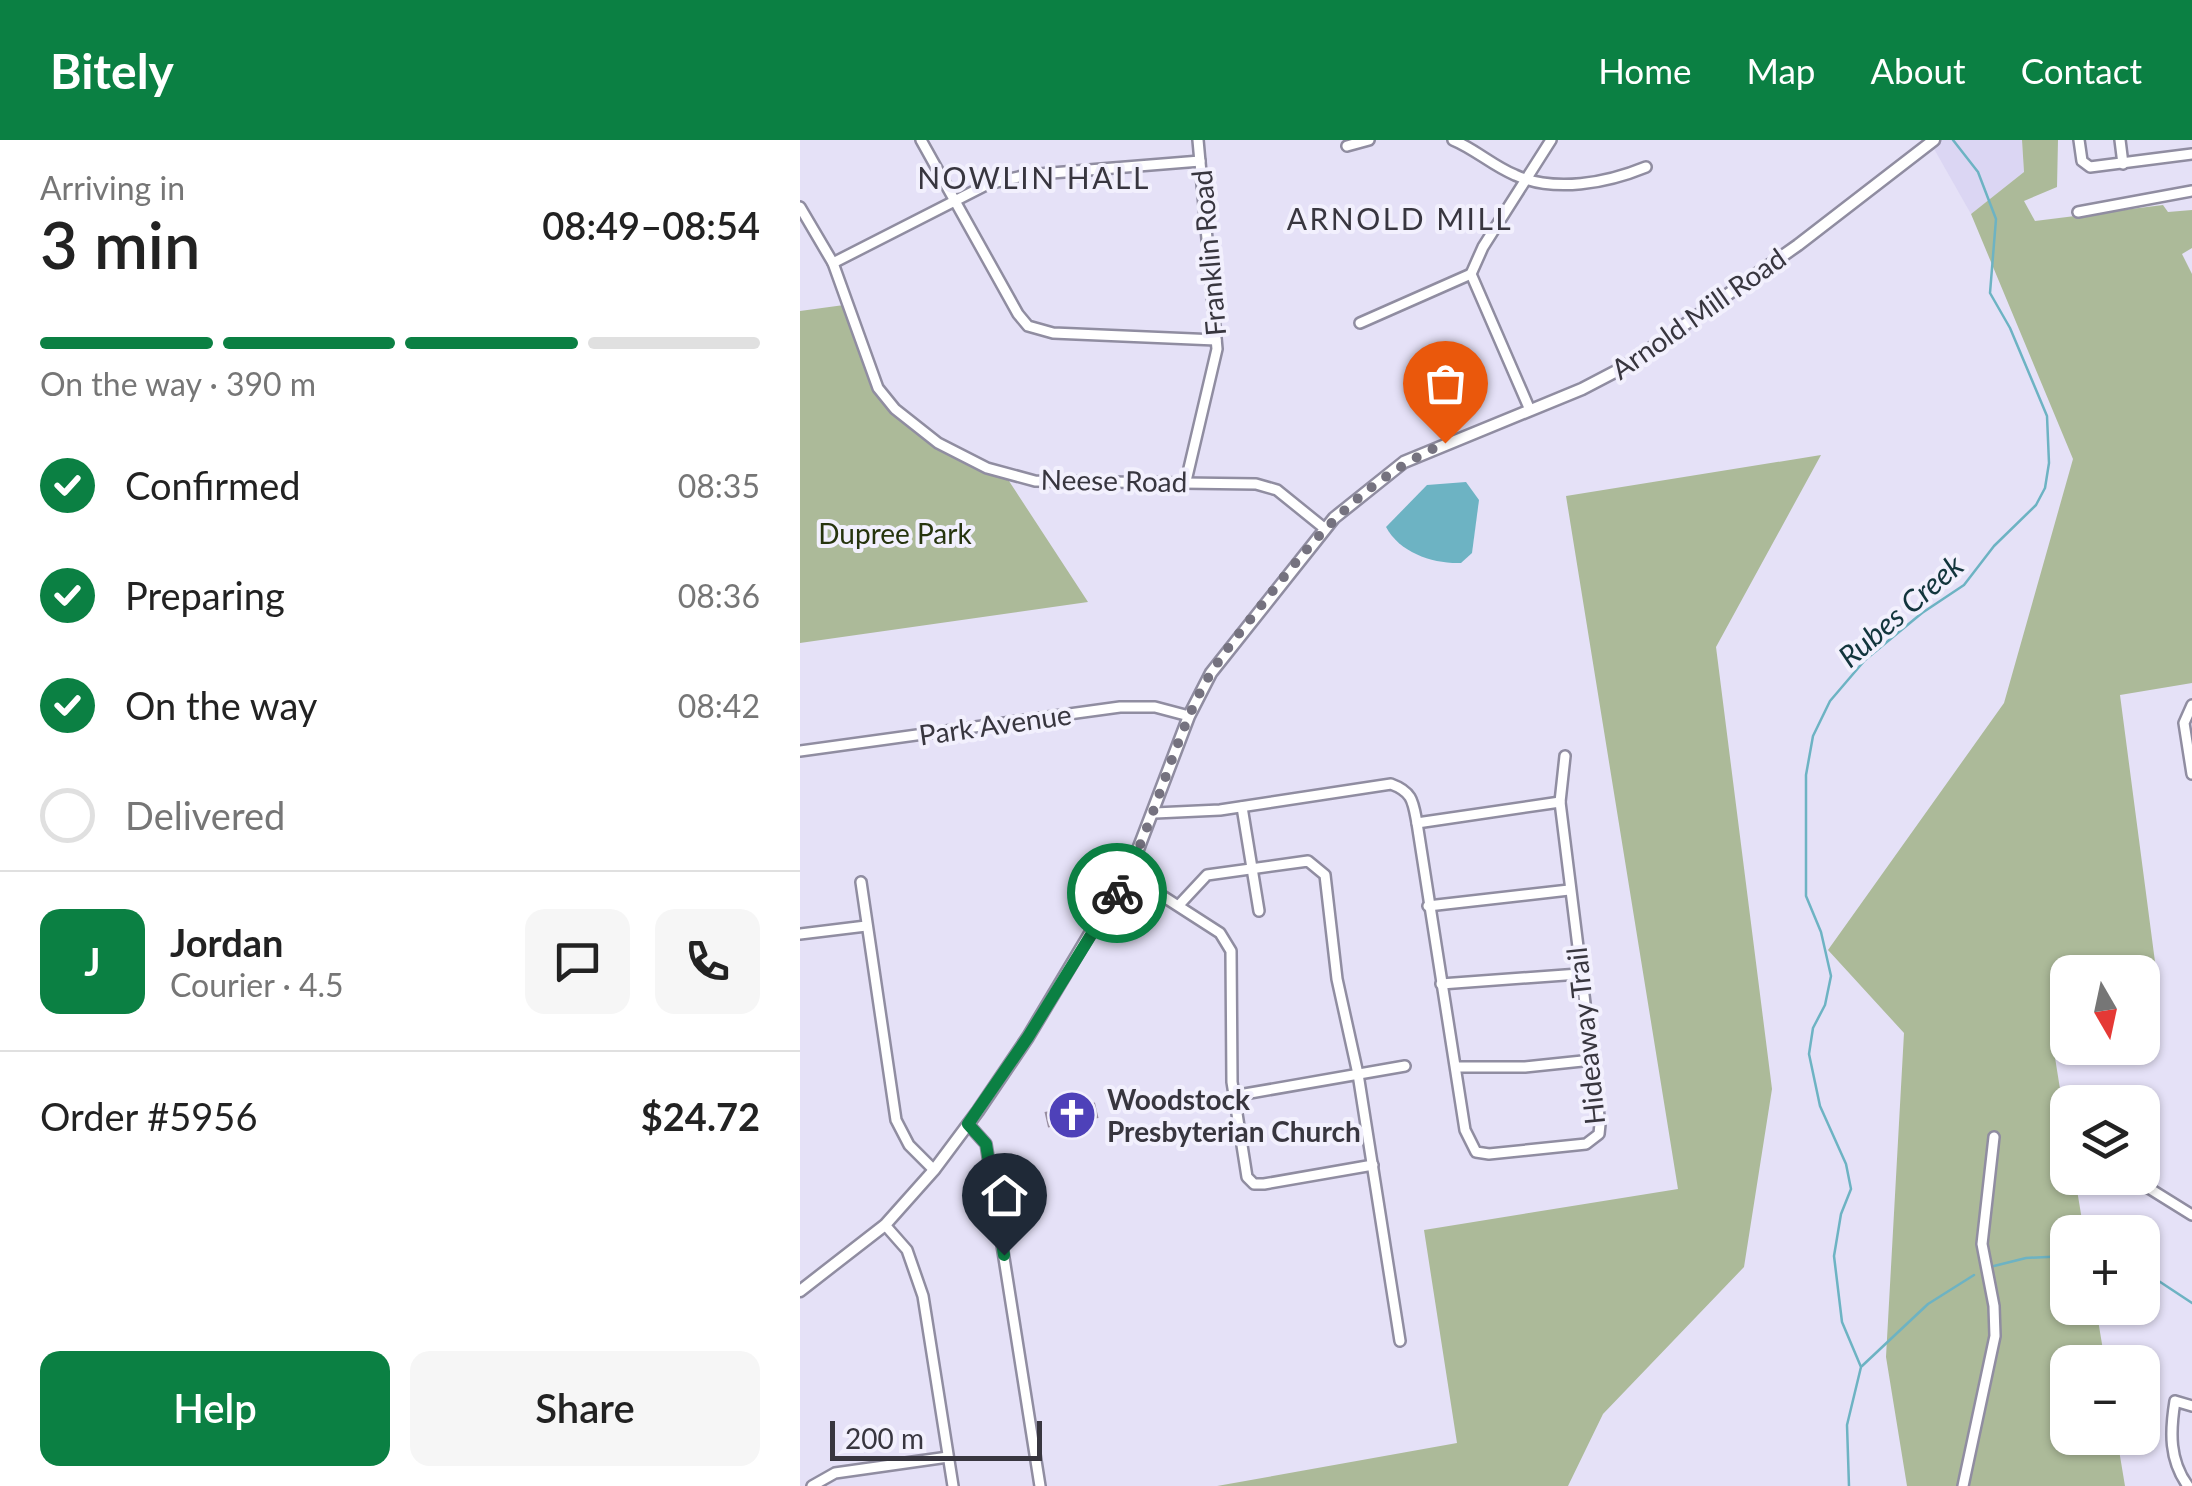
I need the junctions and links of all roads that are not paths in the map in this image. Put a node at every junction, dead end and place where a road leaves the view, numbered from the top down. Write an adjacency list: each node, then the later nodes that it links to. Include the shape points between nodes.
1 (921, 140): 16 (street)
2 (1198, 140): 11 (street, Franklin Road)
3 (1369, 140): 9 (street)
4 (1453, 140): 14 (street)
5 (1551, 140): 14 (street)
6 (1934, 140): 23 (main road, Arnold Mill Road, via 1656,347)
7 (2079, 140): 12 (street, via 2085,165)
8 (2120, 140): 12 (street)
9 (1347, 146)
10 (2192, 154): 12 (street)
11 (1200, 160): 16 (street, via 1027,175 988,184); 22 (street, Franklin Road)
12 (2123, 164)
13 (1646, 167): 14 (street, via 1564,185)
14 (1527, 179): 20 (street)
15 (2192, 191): 18 (street)
16 (955, 203): 19 (street); 22 (street, via 1028,326 1052,333)
17 (800, 207): 19 (street, Neese Road)
18 (2078, 212)
19 (832, 263): 24 (street, Neese Road, via 878,388 938,444 1021,479)
20 (1470, 274): 21 (street); 23 (street)
21 (1360, 323)
22 (1216, 340): 24 (street, Franklin Road)
23 (1530, 410): 25 (main road, Arnold Mill Road, via 1404,462)
24 (1186, 482): 25 (street, Neese Road, via 1246,482 1276,490)
25 (1324, 528): 27 (main road, Arnold Mill Road, via 1230,646)
26 (2192, 705): 30 (street, via 2184,723)
27 (1189, 716): 28 (street, Park Avenue, via 1155,706 1120,707); 33 (main road, Arnold Mill Road)
28 (800, 751)
29 (1565, 756): 31 (street, Hideaway Trail)
30 (2192, 774)
31 (1560, 802): 34 (street); 38 (street, Hideaway Trail)
32 (1242, 807): 33 (street); 34 (street, via 1391,784 1411,795); 35 (street)
33 (1155, 813): 51 (main road, Arnold Mill Road, via 1111,902)
34 (1418, 824): 40 (street, Hideaway Trail)
35 (1251, 867): 39 (street, via 1207,875); 41 (street); 49 (street, via 1308,861 1325,875)
36 (861, 882): 42 (street)
37 (1147, 886): 39 (street)
38 (1569, 890): 40 (street); 44 (street, Hideaway Trail)
39 (1180, 905): 50 (street, via 1220,933 1231,951)
40 (1428, 906): 45 (street, Hideaway Trail)
41 (1260, 911)
42 (866, 926): 43 (street); 54 (street, via 896,1120)
43 (800, 934)
44 (1579, 974): 45 (street); 46 (street, Hideaway Trail)
45 (1442, 984): 48 (street, Hideaway Trail)
46 (1592, 1060): 48 (street); 48 (street, Hideaway Trail, via 1600,1124 1594,1141 1500,1153 1476,1152 1470,1143)
47 (1406, 1066): 49 (street)
48 (1456, 1067)
49 (1358, 1074): 50 (street); 53 (street)
50 (1233, 1096): 53 (street, via 1247,1177 1254,1184)
51 (968, 1124): 54 (main road, Arnold Mill Road); 65 (street, via 986,1144)
52 (1994, 1137): 66 (street, via 1982,1244 1994,1336)
53 (1373, 1165): 59 (street)
54 (934, 1170): 57 (main road, Arnold Mill Road)
55 (2160, 1195): 56 (street)
56 (2192, 1215)
57 (885, 1224): 58 (main road, Arnold Mill Road); 61 (street, via 918,1275)
58 (800, 1291)
59 (1400, 1341)
60 (2192, 1406): 62 (street, via 2174,1401 2172,1421 2172,1449)
61 (948, 1457): 63 (street, via 835,1473); 64 (street)
62 (2186, 1485)
63 (812, 1486)
64 (953, 1486)
65 (1040, 1486)
66 (1963, 1486)

